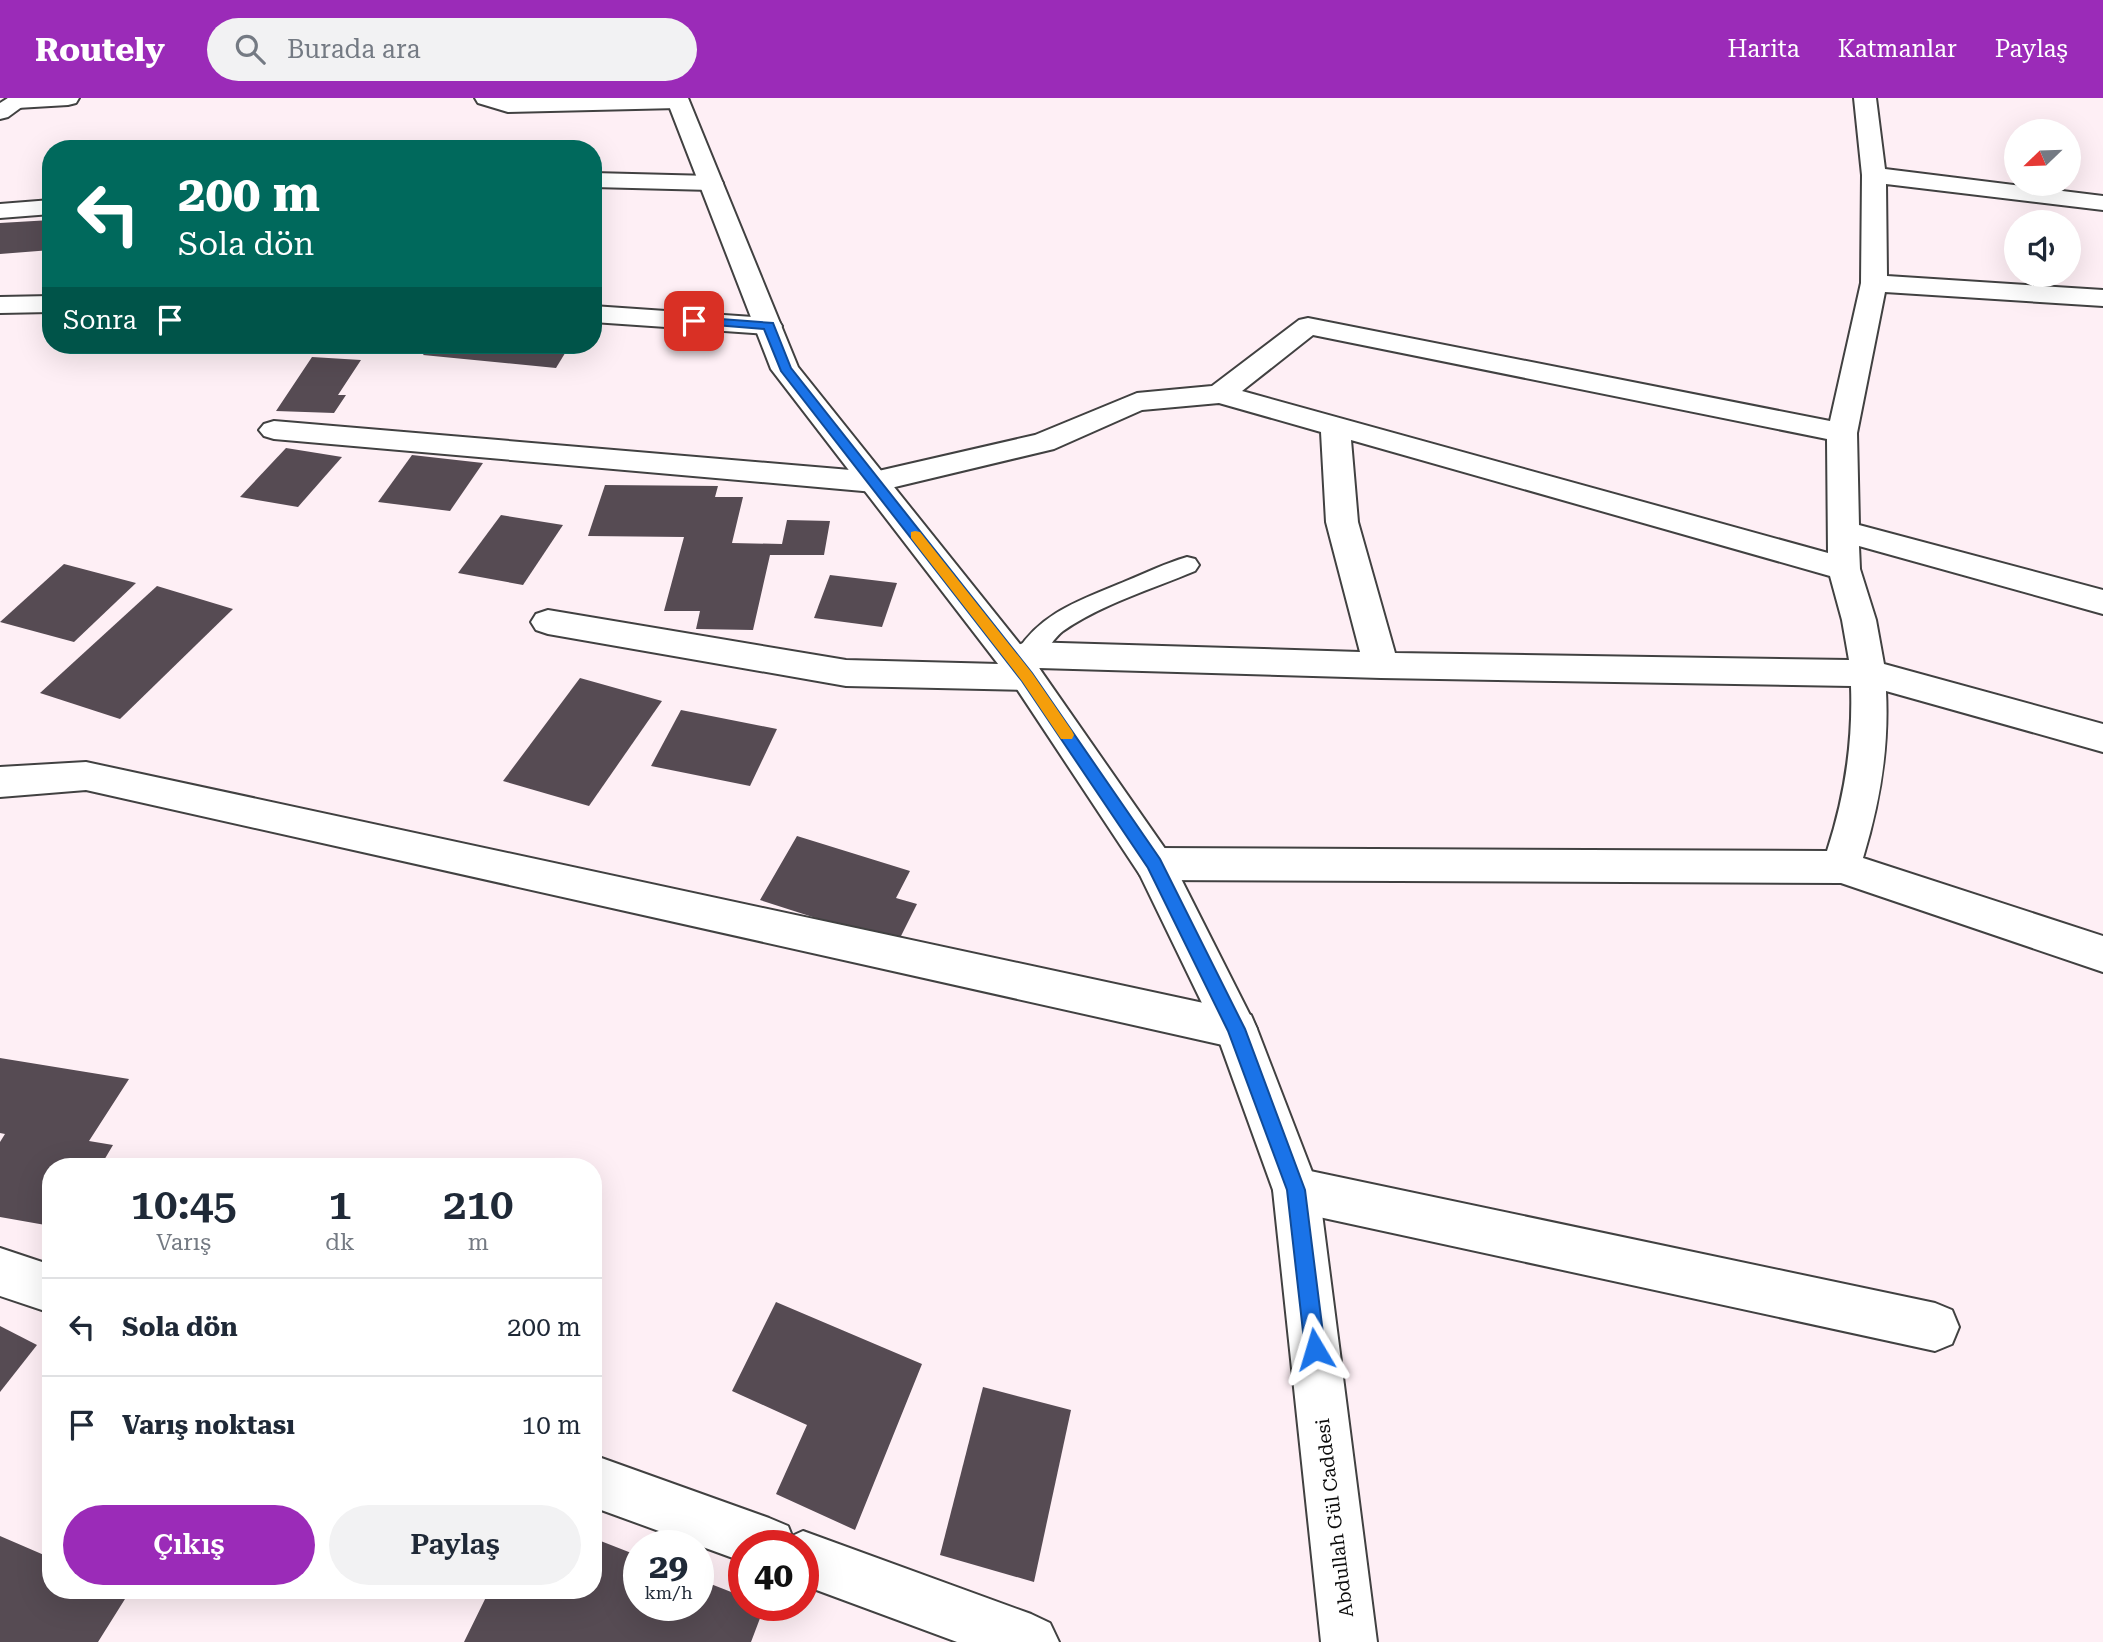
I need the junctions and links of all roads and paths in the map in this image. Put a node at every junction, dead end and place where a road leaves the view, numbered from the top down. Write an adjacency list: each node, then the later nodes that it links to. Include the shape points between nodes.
1 (68, 98): 5 (street)
2 (486, 98): 4 (street, via 508,105)
3 (1865, 98): 6 (street)
4 (678, 100): 8 (street, Abdullah Gül Caddesi)
5 (13, 104)
6 (1874, 175): 9 (street); 12 (street)
7 (602, 180): 8 (street)
8 (711, 183): 17 (street, Abdullah Gül Caddesi)
9 (2103, 204)
10 (42, 208): 11 (street)
11 (0, 211)
12 (1874, 283): 13 (street); 21 (street)
13 (2103, 298)
14 (42, 304): 15 (street)
15 (0, 305)
16 (602, 315): 17 (street)
17 (769, 326): 22 (street, Abdullah Gül Caddesi, via 785,369)
18 (1220, 394): 19 (street); 21 (street, via 1308,327); 22 (street, via 1137,402 1044,442)
19 (1335, 426): 25 (street); 29 (street, via 1342,522)
20 (274, 430): 22 (street)
21 (1842, 433): 23 (street)
22 (874, 482): 28 (street, Abdullah Gül Caddesi)
23 (1843, 531): 25 (street); 26 (street)
24 (1187, 565): 28 (lane, via 1072,613 1048,630)
25 (1844, 569): 30 (street)
26 (2103, 602)
27 (548, 622): 28 (street, via 846,673)
28 (1022, 664): 29 (street); 33 (street, Abdullah Gül Caddesi)
29 (1381, 665): 30 (street)
30 (1868, 674): 31 (street); 34 (street, via 1867,768)
31 (2103, 738)
32 (0, 782): 36 (street, via 86,776)
33 (1154, 864): 34 (street); 36 (street, Abdullah Gül Caddesi)
34 (1841, 867): 35 (street)
35 (2103, 954)
36 (1236, 1029): 37 (street, Abdullah Gül Caddesi)
37 (1296, 1190): 40 (street); 45 (street, Abdullah Gül Caddesi)
38 (0, 1272): 39 (street)
39 (42, 1286)
40 (1935, 1327)
41 (602, 1483): 42 (street)
42 (728, 1530)
43 (819, 1564): 44 (street)
44 (1031, 1642)
45 (1349, 1642)

